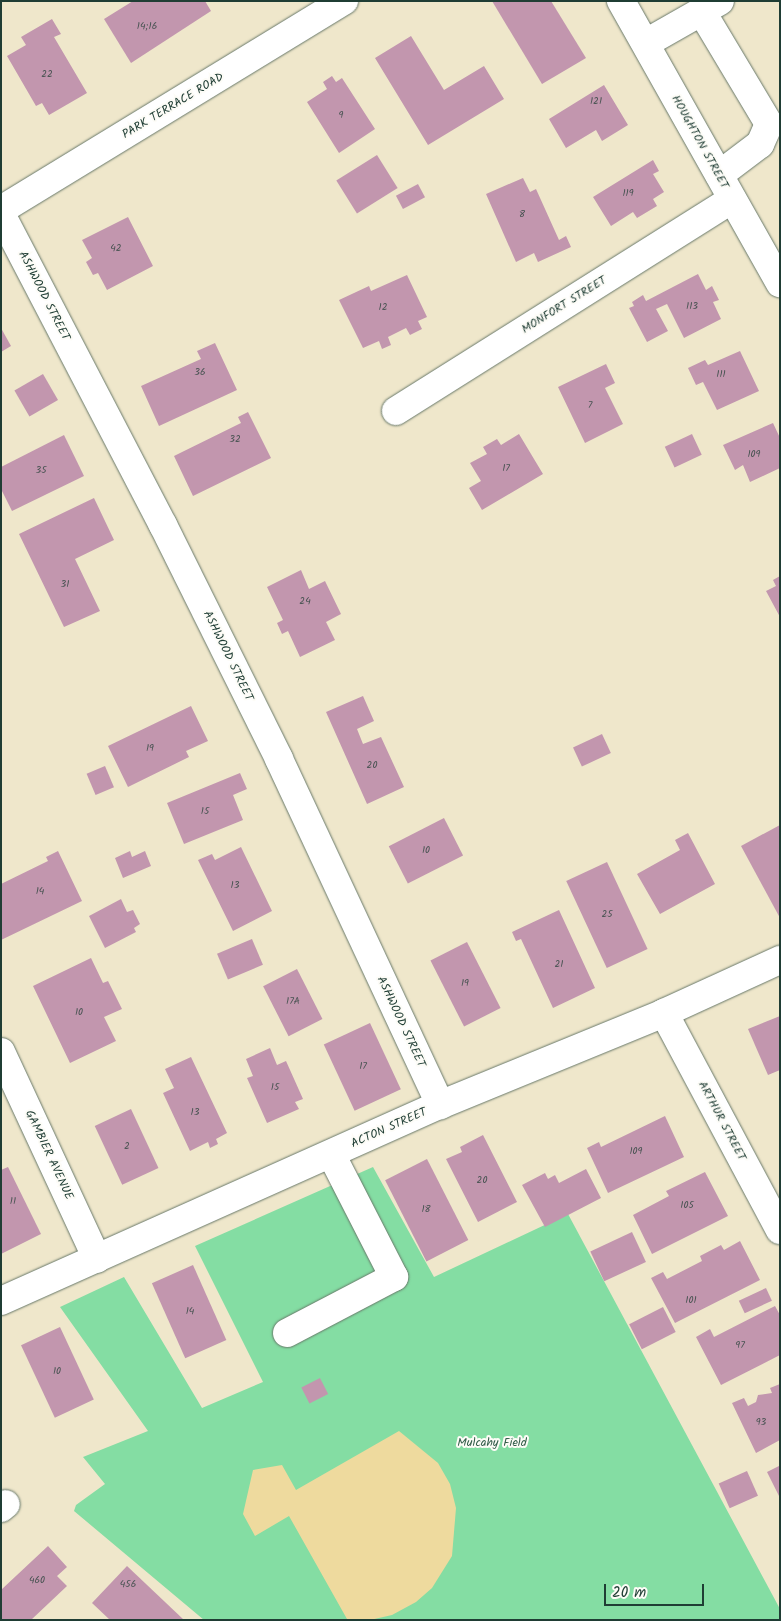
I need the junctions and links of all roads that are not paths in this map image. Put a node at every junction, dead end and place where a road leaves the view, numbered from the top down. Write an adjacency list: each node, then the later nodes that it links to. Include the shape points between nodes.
1 (344, 1): 7 (street, PARK TERRACE ROAD)
2 (621, 1): 4 (street, HOUGHTON STREET)
3 (711, 6): 4 (street); 5 (street, via 769,124 760,144)
4 (646, 43): 5 (street, HOUGHTON STREET)
5 (719, 175): 6 (street, HOUGHTON STREET)
6 (732, 199): 9 (street, HOUGHTON STREET); 10 (street, MONFORT STREET)
7 (1, 210)
8 (1, 214): 14 (street, ASHWOOD STREET, via 163,525 279,758)
9 (780, 283)
10 (396, 411)
11 (780, 960): 12 (street, ACTON STREET)
12 (664, 1013): 14 (street, ACTON STREET); 16 (street, ARTHUR STREET)
13 (1, 1052): 17 (street, GAMBIER AVENUE)
14 (440, 1106): 15 (street, ACTON STREET)
15 (331, 1154): 17 (street, ACTON STREET); 19 (street, via 394,1277)
16 (780, 1230)
17 (97, 1259): 18 (street, ACTON STREET)
18 (1, 1301)
19 (287, 1333)

